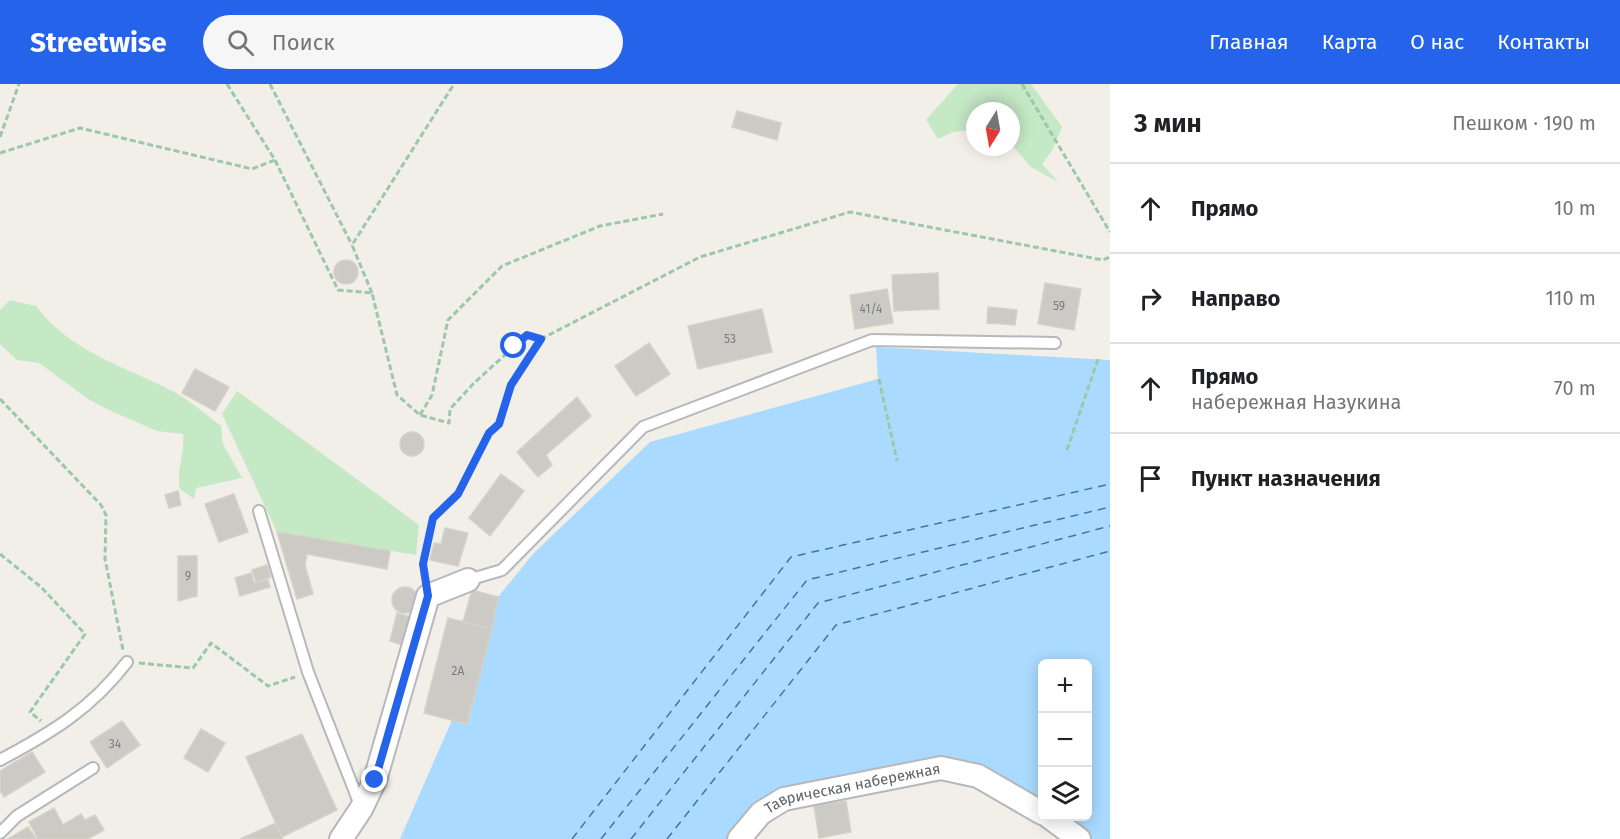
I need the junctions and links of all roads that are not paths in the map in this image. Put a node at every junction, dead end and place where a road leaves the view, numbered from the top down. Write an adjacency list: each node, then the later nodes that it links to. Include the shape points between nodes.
1 (1055, 343): 3 (lane, via 872,340 643,427 502,570)
2 (259, 511): 7 (lane, via 308,672)
3 (468, 580): 7 (street, via 428,596 384,750)
4 (127, 662): 5 (lane, via 106,690 54,732)
5 (0, 760)
6 (93, 768): 10 (lane, via 17,816)
7 (362, 809): 11 (street)
8 (1038, 811): 12 (street, Таврическая набережная, via 978,776 941,768 784,799 761,813)
9 (1055, 821): 13 (street)
10 (0, 833)
11 (340, 839)
12 (739, 839)
13 (1079, 839)

